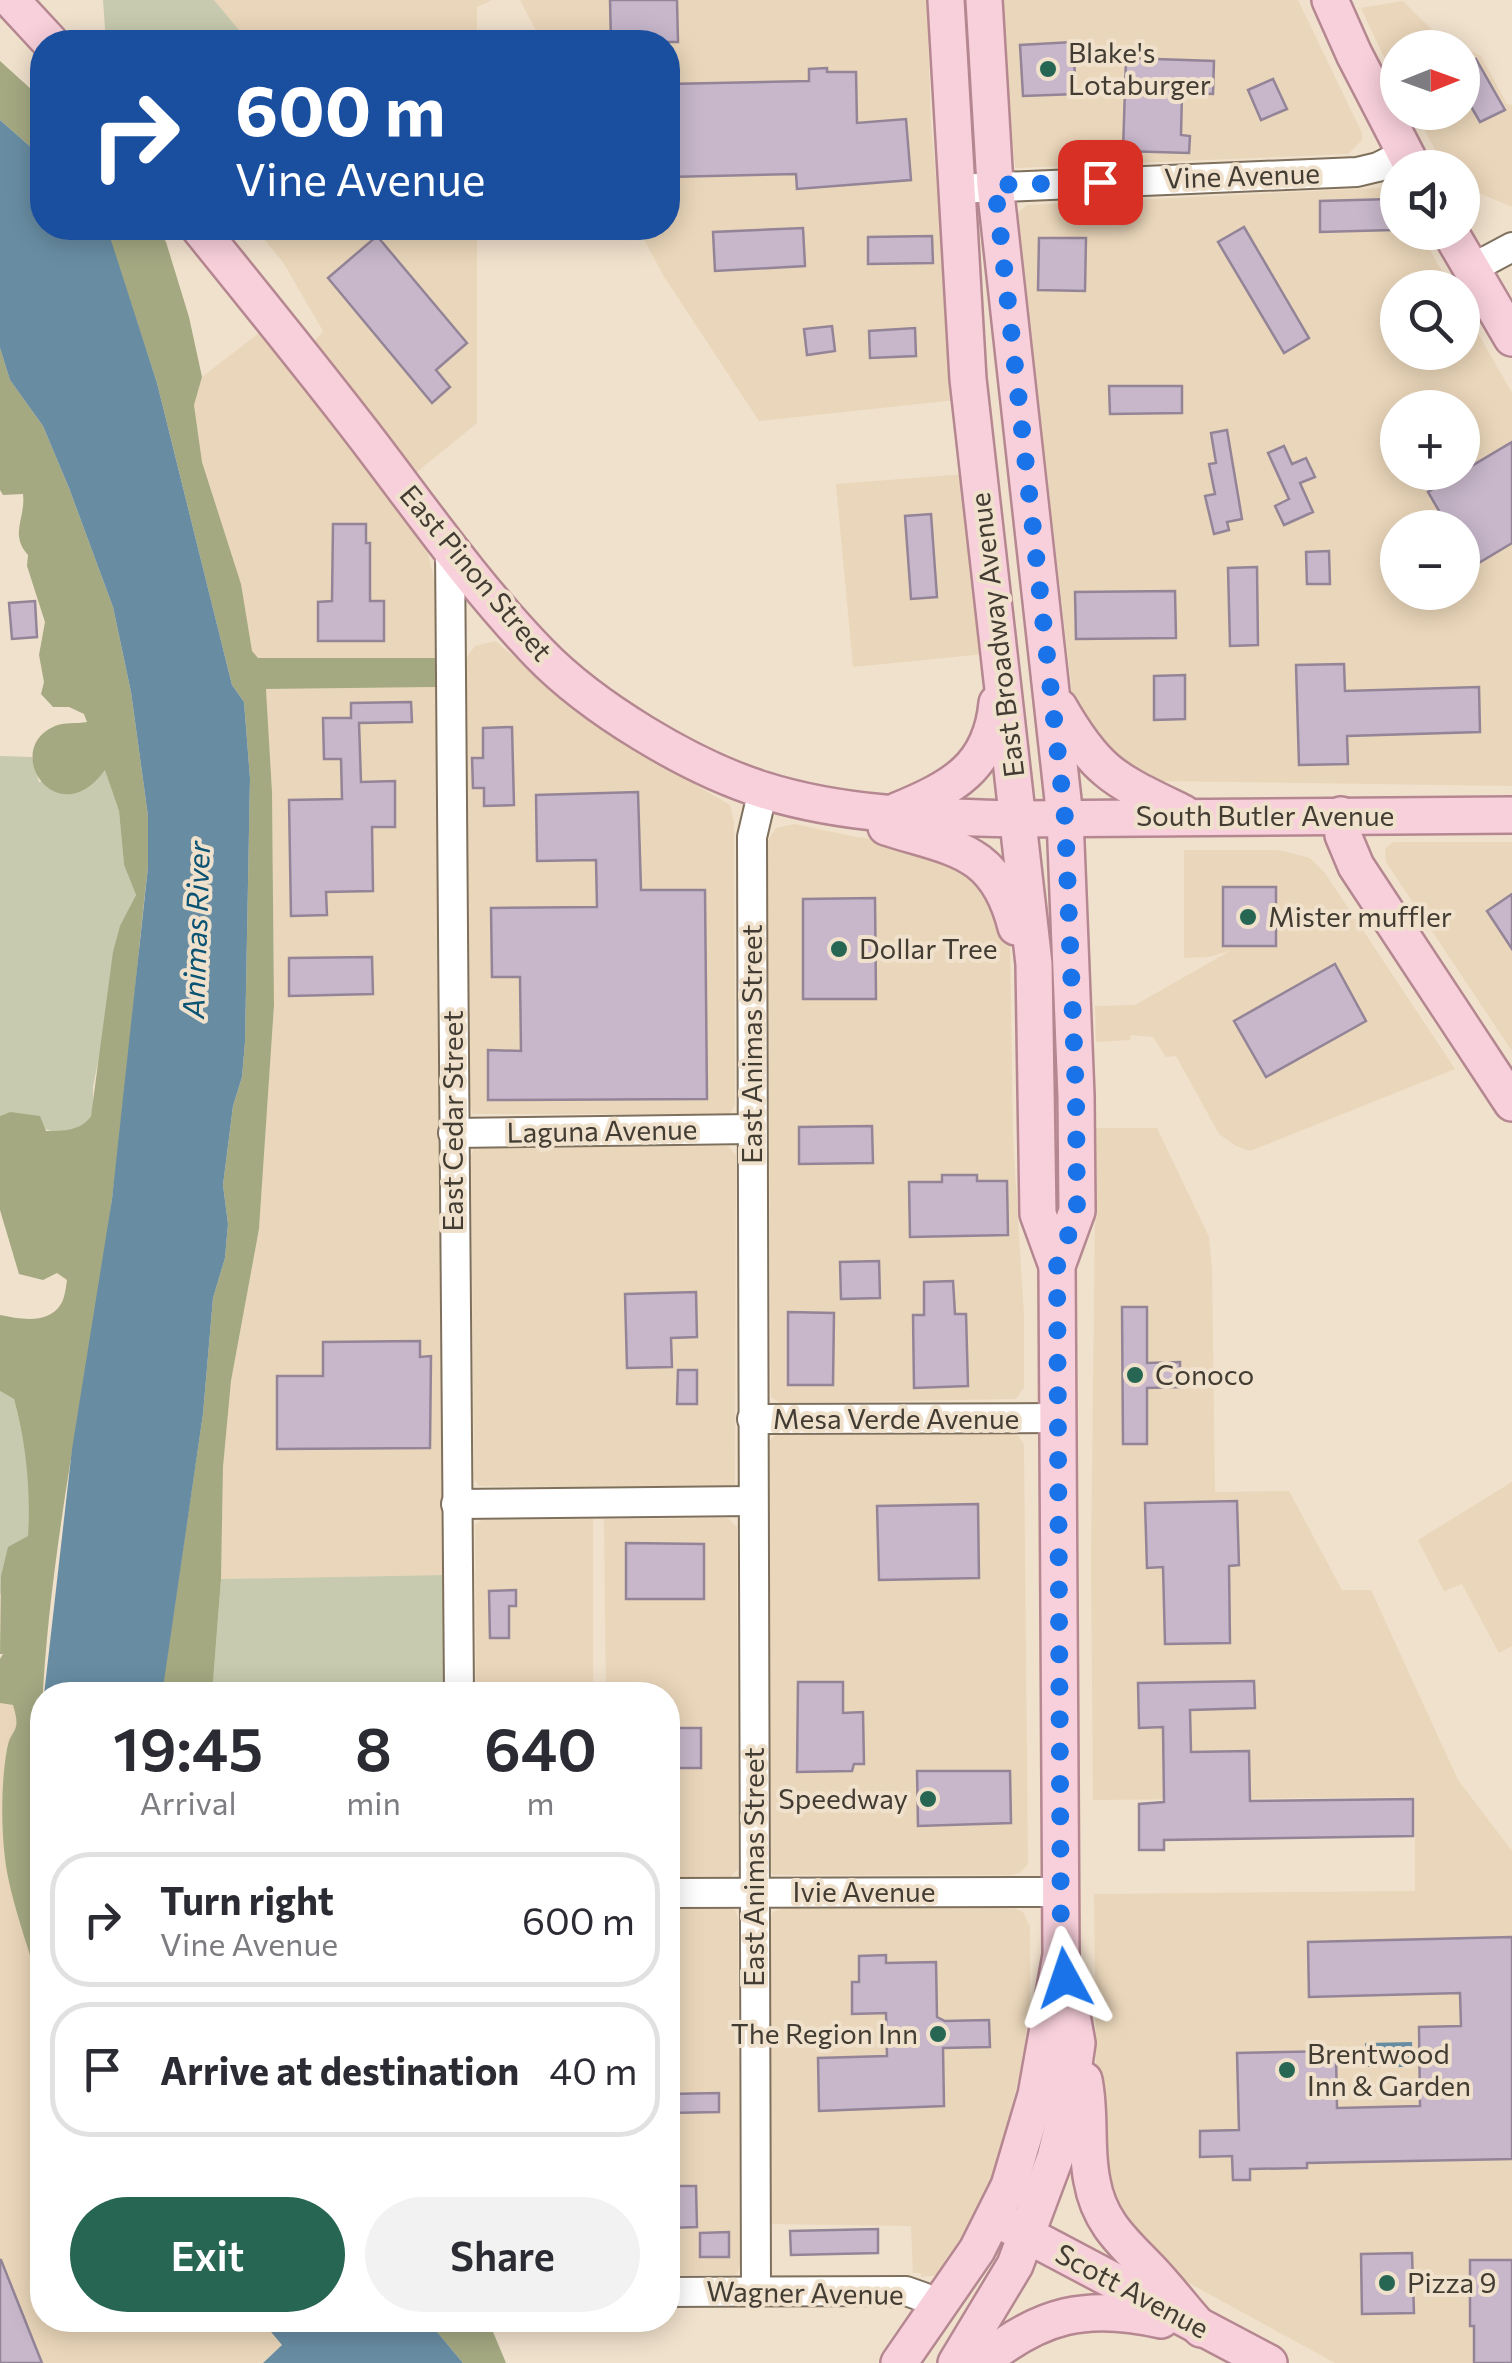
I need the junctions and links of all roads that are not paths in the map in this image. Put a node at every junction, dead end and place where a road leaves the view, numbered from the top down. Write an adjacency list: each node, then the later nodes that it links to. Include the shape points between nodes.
1 (11, 0): 5 (main road)
2 (946, 0): 9 (main road, East Broadway Avenue)
3 (984, 0): 8 (main road, East Broadway Avenue)
4 (1330, 0): 6 (main road)
5 (39, 30)
6 (1404, 150)
7 (1380, 167): 8 (street, Vine Avenue)
8 (995, 185): 9 (street, Vine Avenue); 17 (main road, East Broadway Avenue)
9 (955, 188): 16 (main road, East Broadway Avenue)
10 (208, 240): 15 (main road, East Pinon Street)
11 (1512, 246): 13 (street)
12 (1461, 250): 13 (main road)
13 (1472, 269): 14 (main road)
14 (1512, 338)
15 (450, 548): 18 (main road, East Pinon Street, via 540,654 589,695 649,735); 29 (street, East Cedar Street)
16 (999, 662): 20 (main road, via 996,717 980,756 955,784); 25 (main road, East Broadway Avenue)
17 (1051, 692): 21 (main road, via 1104,770); 24 (main road, East Broadway Avenue)
18 (763, 790): 19 (main road, East Pinon Street); 28 (street, East Animas Street, via 752,836)
19 (823, 806): 20 (main road, East Pinon Street); 26 (main road, via 957,847 990,870 1005,891)
20 (893, 813): 25 (main road, East Pinon Street)
21 (1189, 815): 22 (main road, South Butler Avenue); 24 (main road, South Butler Avenue)
22 (1340, 815): 23 (main road, South Butler Avenue); 27 (main road, via 1356,866)
23 (1512, 815)
24 (1065, 818): 25 (main road, South Butler Avenue); 30 (main road, East Broadway Avenue, via 1077,1211)
25 (1017, 819): 26 (main road, East Broadway Avenue)
26 (1036, 999): 30 (main road, East Broadway Avenue, via 1038,1214)
27 (1512, 1103)
28 (752, 1129): 29 (street, Laguna Avenue); 32 (street, East Animas Street)
29 (452, 1132): 34 (street, East Cedar Street)
30 (1057, 1266): 31 (main road, East Broadway Avenue)
31 (1058, 1418): 32 (street, Mesa Verde Avenue); 37 (main road, East Broadway Avenue)
32 (752, 1419): 33 (street, Mesa Verde Avenue)
33 (753, 1501): 34 (street); 36 (street, East Animas Street)
34 (456, 1504): 35 (street, East Cedar Street)
35 (459, 1682)
36 (754, 1892): 37 (street, Ivie Avenue); 38 (street, Ivie Avenue); 44 (street, East Animas Street)
37 (1061, 1892): 39 (main road, East Broadway Avenue)
38 (680, 1893)
39 (1061, 1955): 40 (main road, East Broadway Avenue); 41 (main road, East Broadway Avenue, via 1030,2119)
40 (1077, 2043): 42 (main road, East Broadway Avenue, via 1063,2128); 46 (main road, via 1089,2102 1091,2178 1102,2215)
41 (995, 2218): 42 (main road, Scott Avenue); 45 (main road, East Broadway Avenue)
42 (1028, 2236): 46 (main road, Scott Avenue); 48 (main road, East Broadway Avenue)
43 (680, 2292): 44 (street, Wagner Avenue)
44 (756, 2292): 45 (street, Wagner Avenue, via 906,2291)
45 (939, 2308): 47 (main road, East Broadway Avenue)
46 (1201, 2329): 49 (main road, via 1135,2314 1074,2313 1029,2330); 50 (main road, Scott Avenue)
47 (900, 2363)
48 (956, 2363)
49 (981, 2363)
50 (1270, 2363)

